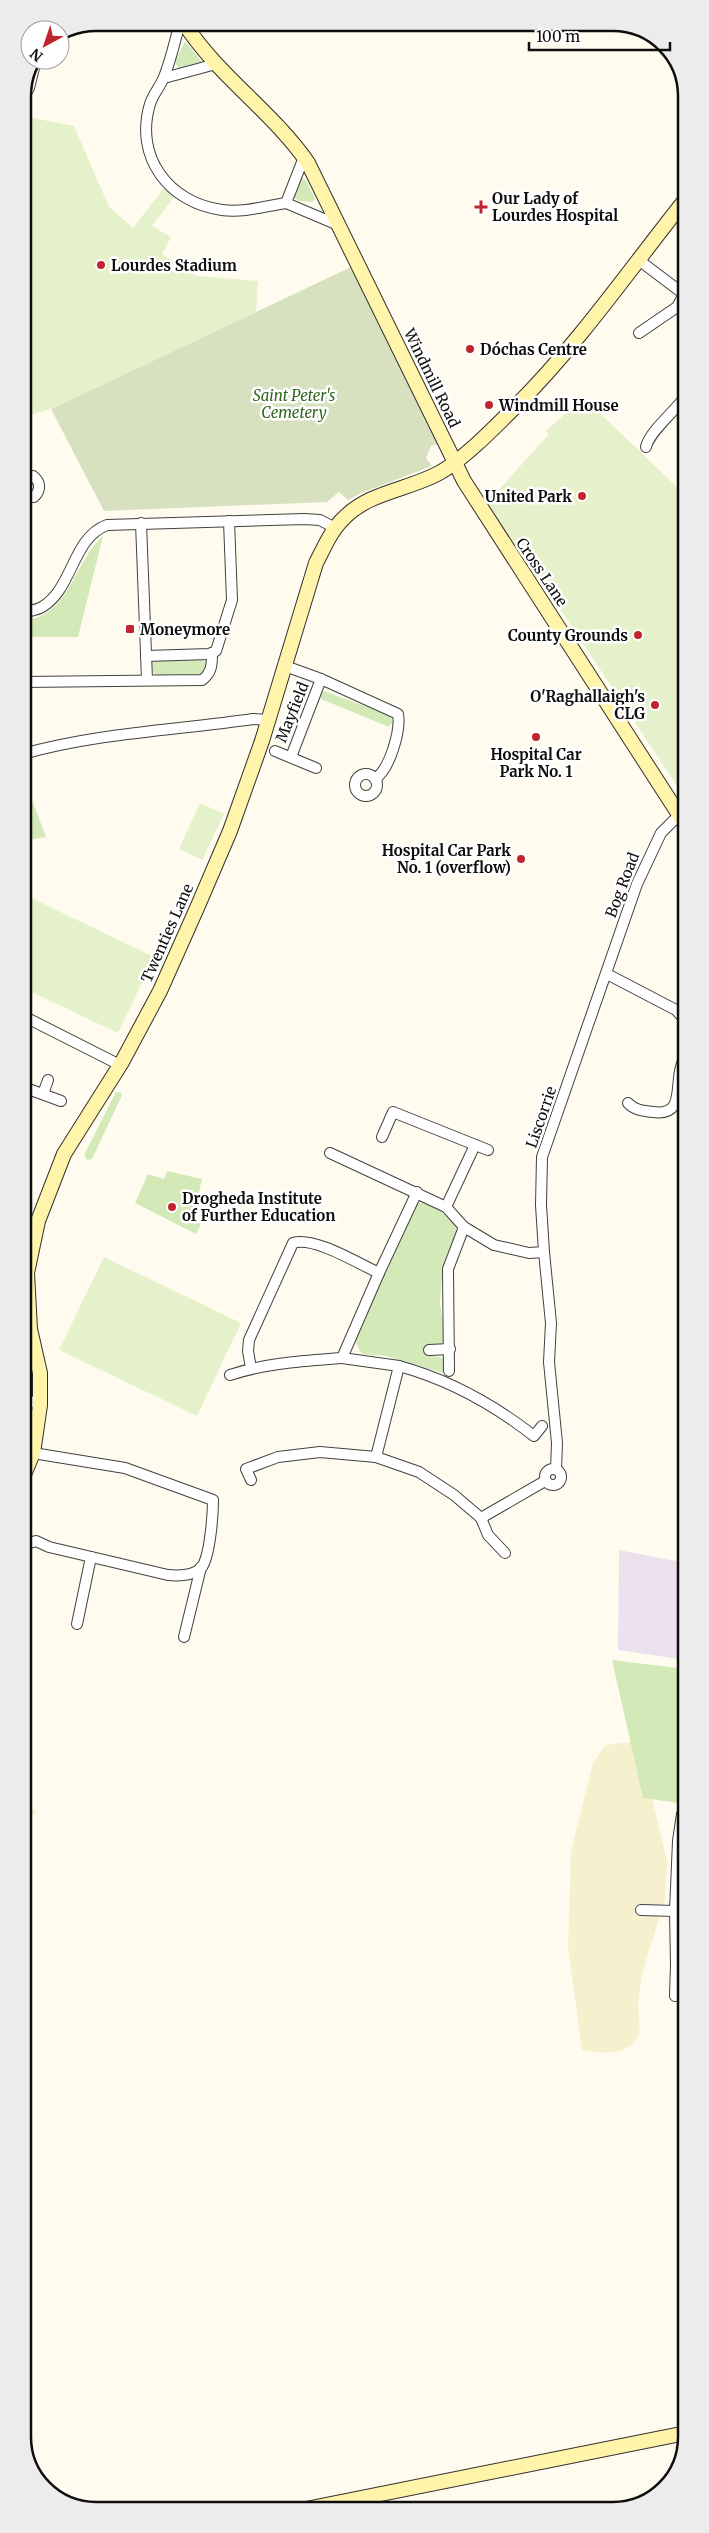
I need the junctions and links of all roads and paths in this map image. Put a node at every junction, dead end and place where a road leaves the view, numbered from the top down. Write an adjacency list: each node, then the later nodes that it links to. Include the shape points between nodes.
1 (179, 31): 4 (street)
2 (189, 31): 3 (street, Windmill Road)
3 (216, 64): 4 (street); 5 (street, Windmill Road, via 291,139)
4 (164, 78): 6 (street, via 155,90 146,122 154,165 172,190 203,207 224,210)
5 (304, 157): 6 (street); 8 (street, Windmill Road)
6 (286, 204): 8 (street)
7 (678, 209): 9 (street)
8 (338, 225): 15 (street, Windmill Road)
9 (640, 261): 10 (street); 15 (street, via 517,405)
10 (678, 289)
11 (678, 305): 12 (street)
12 (640, 333)
13 (678, 406): 14 (street, via 656,428)
14 (646, 447)
15 (454, 462): 20 (street, Twenties Lane, via 439,473 370,499 352,510); 34 (street, Cross Lane, via 495,532)
16 (31, 476): 17 (street, via 39,484 39,490)
17 (31, 497)
18 (229, 521): 19 (street); 20 (street, via 320,520); 22 (street, via 232,600 216,651)
19 (141, 523): 21 (street, via 108,525 94,532 51,600); 23 (street)
20 (335, 528): 24 (street, Twenties Lane, via 316,563)
21 (31, 611)
22 (212, 653): 23 (street); 26 (street, via 212,667 202,680)
23 (146, 656): 26 (street)
24 (285, 666): 25 (street, Mayfield); 28 (street, Twenties Lane)
25 (321, 679): 31 (street, Mayfield); 33 (street, Mayfield, via 398,714 398,735 382,774)
26 (147, 680): 27 (street)
27 (31, 682)
28 (268, 720): 30 (street, via 118,736); 39 (street, Twenties Lane, via 230,831 197,908 160,991)
29 (276, 751): 31 (street, Mayfield)
30 (31, 752)
31 (291, 757): 32 (street, Mayfield)
32 (316, 768)
33 (375, 779)
34 (678, 814)
35 (678, 822): 36 (street, Bog Road, via 661,833 651,851)
36 (607, 974): 37 (street); 54 (street, Liscorrie, via 542,1157 540,1205)
37 (678, 1012)
38 (31, 1020): 39 (street)
39 (120, 1065): 53 (street, Twenties Lane, via 64,1154)
40 (48, 1080): 43 (street)
41 (678, 1086): 45 (street, via 676,1101 670,1111 662,1114 640,1111)
42 (31, 1090): 43 (street)
43 (43, 1094): 44 (street)
44 (60, 1101)
45 (628, 1102)
46 (382, 1137): 47 (street, via 393,1112)
47 (475, 1145): 48 (street); 51 (street)
48 (488, 1150)
49 (330, 1153): 50 (street)
50 (417, 1192): 51 (street); 55 (street)
51 (446, 1207): 52 (street)
52 (464, 1227): 54 (street, via 494,1245 529,1253); 57 (street, via 448,1269)
53 (31, 1249)
54 (544, 1252): 71 (street, Liscorrie, via 551,1323 549,1362 557,1443 556,1469 546,1472 545,1481)
55 (379, 1273): 59 (street); 61 (street, via 312,1242 292,1243 249,1340)
56 (31, 1333): 65 (street, Twenties Lane, via 40,1373)
57 (450, 1349): 58 (street); 62 (street)
58 (429, 1350)
59 (342, 1358): 60 (street); 61 (street)
60 (399, 1366): 66 (street, via 484,1400 534,1436); 69 (street)
61 (251, 1368): 63 (street)
62 (449, 1371)
63 (230, 1375)
64 (31, 1401): 65 (street)
65 (40, 1405): 67 (street, Twenties Lane)
66 (542, 1426)
67 (33, 1452): 68 (street, Twenties Lane); 75 (street, via 125,1468 213,1500)
68 (31, 1457)
69 (376, 1457): 70 (street, via 320,1452 278,1457 246,1469); 71 (street, via 419,1472 454,1494)
70 (251, 1480)
71 (481, 1518): 73 (street, via 488,1535)
72 (31, 1543): 74 (street, via 36,1541)
73 (505, 1553)
74 (91, 1557): 75 (street, via 172,1576 188,1575); 76 (street)
75 (201, 1567): 77 (street)
76 (77, 1624)
77 (184, 1637)
78 (678, 1841): 80 (street)
79 (641, 1910): 80 (street)
80 (675, 1910): 81 (street)
81 (678, 1938)
82 (678, 1980): 83 (street)
83 (675, 1996)
84 (678, 2435): 85 (street)
85 (341, 2502)

